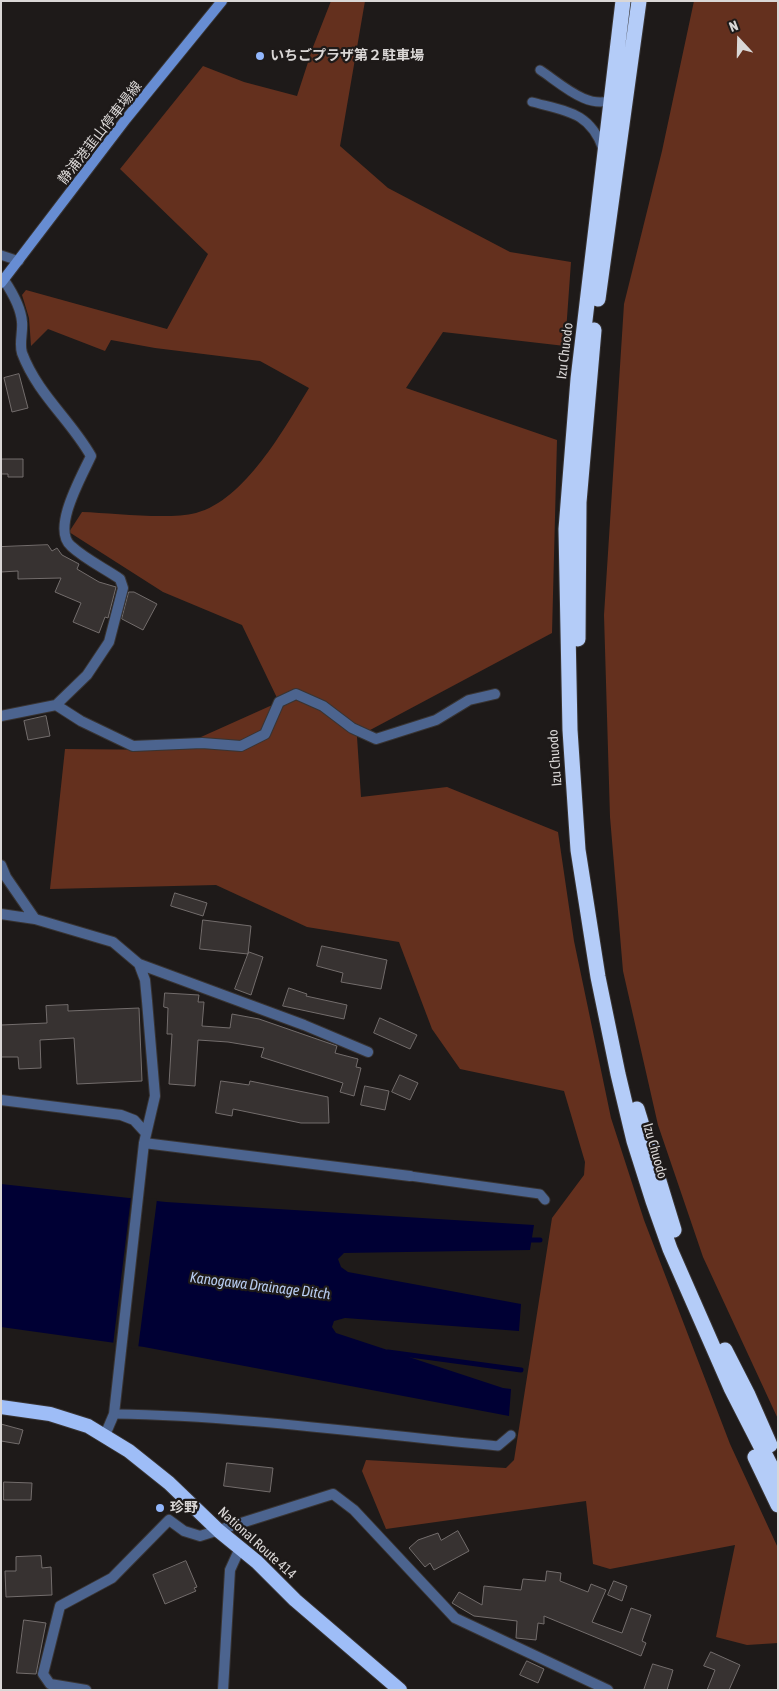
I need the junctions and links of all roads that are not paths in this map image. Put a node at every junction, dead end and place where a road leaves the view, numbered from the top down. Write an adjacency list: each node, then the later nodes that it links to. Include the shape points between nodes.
1 (623, 1): 6 (highway, Izu Chuodo)
2 (631, 1): 6 (lane, via 618,96)
3 (639, 1): 25 (highway, Izu Chuodo, via 597,303 585,424 579,502 579,743 588,852 627,1072 647,1147 680,1246 730,1363)
4 (220, 2): 10 (main road, 静浦港韮山停車場線, via 126,119)
5 (540, 70): 6 (lane, via 584,98 603,102)
6 (611, 100): 8 (highway, Izu Chuodo)
7 (532, 102): 8 (lane, via 564,110 594,127)
8 (604, 154): 24 (highway, Izu Chuodo, via 578,379 566,529 570,730 578,850 598,978 634,1141 670,1249)
9 (1, 256): 10 (lane)
10 (19, 261): 11 (main road, 静浦港韮山停車場線)
11 (3, 281): 13 (street, via 12,292 22,322 21,351 38,386 80,437 91,456 68,509 63,531 69,545 120,579 123,588 109,642 87,675)
12 (495, 694): 13 (street, via 469,700 436,720 376,739 352,728 323,706 296,694 279,702 265,734 241,746 202,743 133,746 80,721)
13 (56, 704): 14 (street)
14 (1, 716)
15 (1, 865): 17 (street)
16 (1, 914): 17 (street)
17 (35, 919): 18 (street, via 113,942)
18 (139, 964): 19 (street); 21 (street, via 148,1001 155,1096)
19 (368, 1052)
20 (1, 1100): 21 (street, via 121,1115 134,1120)
21 (144, 1138): 22 (street); 27 (street)
22 (410, 1176): 23 (lane, via 540,1194)
23 (545, 1200)
24 (731, 1388): 32 (highway, Izu Chuodo); 33 (highway, via 741,1424)
25 (748, 1395): 30 (highway); 31 (highway, Izu Chuodo)
26 (1, 1407): 28 (highway, National Route 414, via 50,1414)
27 (114, 1414): 28 (street); 29 (lane, via 247,1420 498,1446)
28 (106, 1435): 34 (highway, National Route 414, via 169,1483)
29 (511, 1435)
30 (778, 1441)
31 (778, 1460)
32 (778, 1480)
33 (778, 1505)
34 (218, 1532): 35 (highway, National Route 414); 36 (street, via 200,1536 184,1531 169,1520 112,1578 60,1606 44,1674 50,1684); 39 (street, via 333,1494 367,1524 455,1618)
35 (240, 1548): 37 (street, via 230,1570); 38 (highway, National Route 414)
36 (86, 1690)
37 (223, 1690)
38 (400, 1690)
39 (608, 1690)

